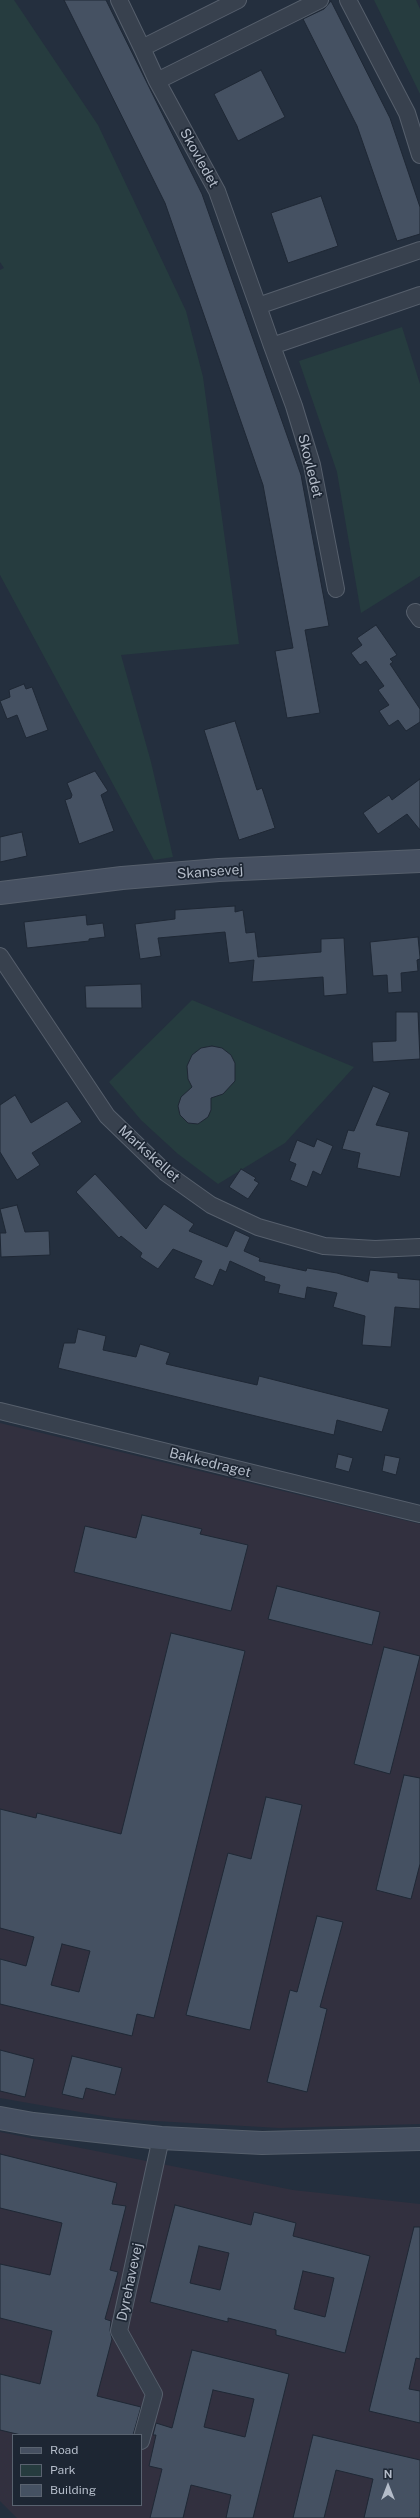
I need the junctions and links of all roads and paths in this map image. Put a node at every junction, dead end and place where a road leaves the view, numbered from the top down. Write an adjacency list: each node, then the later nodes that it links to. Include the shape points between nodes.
1 (119, 0): 5 (street, Skovledet)
2 (238, 0): 5 (street)
3 (320, 0): 6 (street)
4 (348, 0): 7 (street, via 407,113)
5 (142, 48): 6 (street, Skovledet)
6 (157, 81): 10 (street, Skovledet, via 217,190)
7 (420, 155)
8 (420, 250): 10 (street)
9 (420, 295): 11 (street)
10 (258, 306): 11 (street, Skovledet)
11 (272, 346): 12 (street, Skovledet, via 312,465)
12 (336, 589)
13 (420, 861): 14 (street, Skansevej, via 219,870)
14 (0, 893)
15 (0, 956): 16 (street, Markskellet, via 107,1116 166,1173 211,1205 258,1227 324,1246 375,1249)
16 (420, 1247)
17 (0, 1411): 18 (street, Bakkedraget)
18 (420, 1514)
19 (0, 2118): 20 (street)
20 (161, 2138): 21 (street, via 262,2143); 22 (street, Dyrehavevej, via 119,2331 154,2394)
21 (420, 2139)
22 (142, 2437)

